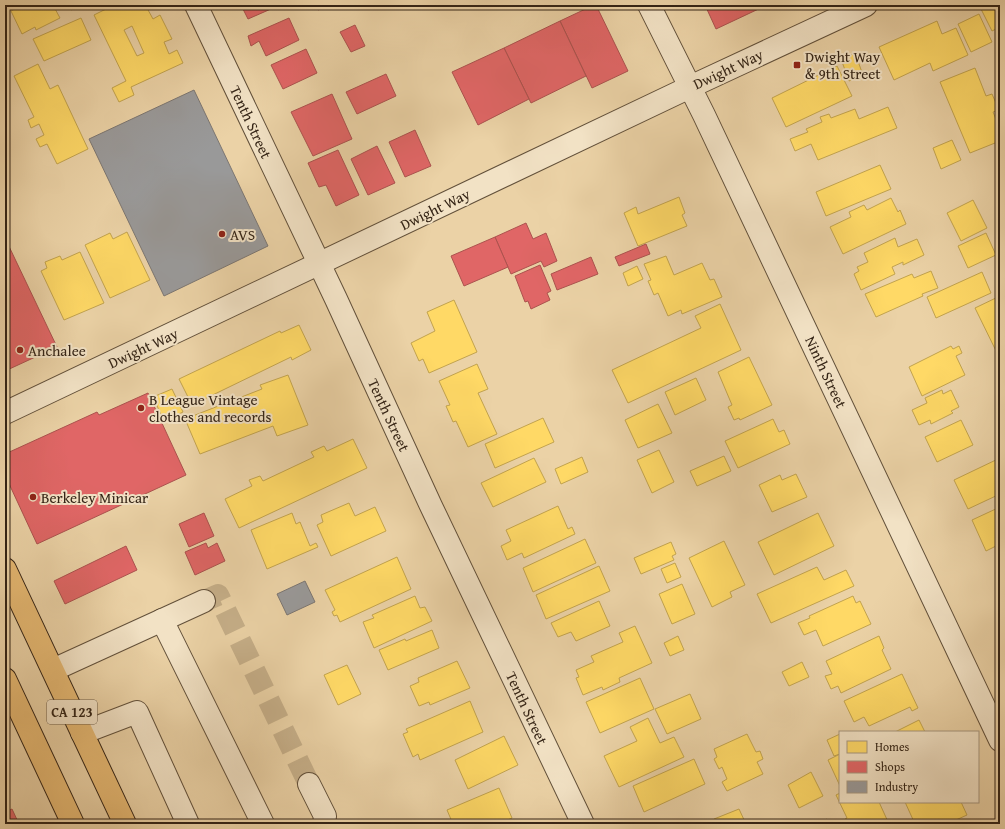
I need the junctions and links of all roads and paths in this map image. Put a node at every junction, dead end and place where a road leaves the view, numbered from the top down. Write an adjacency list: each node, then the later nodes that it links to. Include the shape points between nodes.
1 (196, 5): 5 (street, Tenth Street)
2 (649, 5): 4 (street, Ninth Street)
3 (866, 5): 4 (street, Dwight Way)
4 (690, 87): 5 (street, Dwight Way); 13 (street, Ninth Street)
5 (319, 264): 6 (street, Dwight Way); 20 (street, Tenth Street)
6 (5, 413)
7 (5, 569): 10 (main road, CA 123)
8 (204, 601): 9 (street)
9 (162, 620): 10 (street); 18 (street)
10 (53, 670): 12 (main road, CA 123)
11 (5, 679): 15 (main road, CA 123)
12 (82, 733): 16 (main road, CA 123); 17 (street, via 137,712)
13 (1000, 740)
14 (309, 784): 19 (street, via 325,816)
15 (73, 824)
16 (125, 824)
17 (188, 824)
18 (263, 824)
19 (324, 824)
20 (583, 824)

